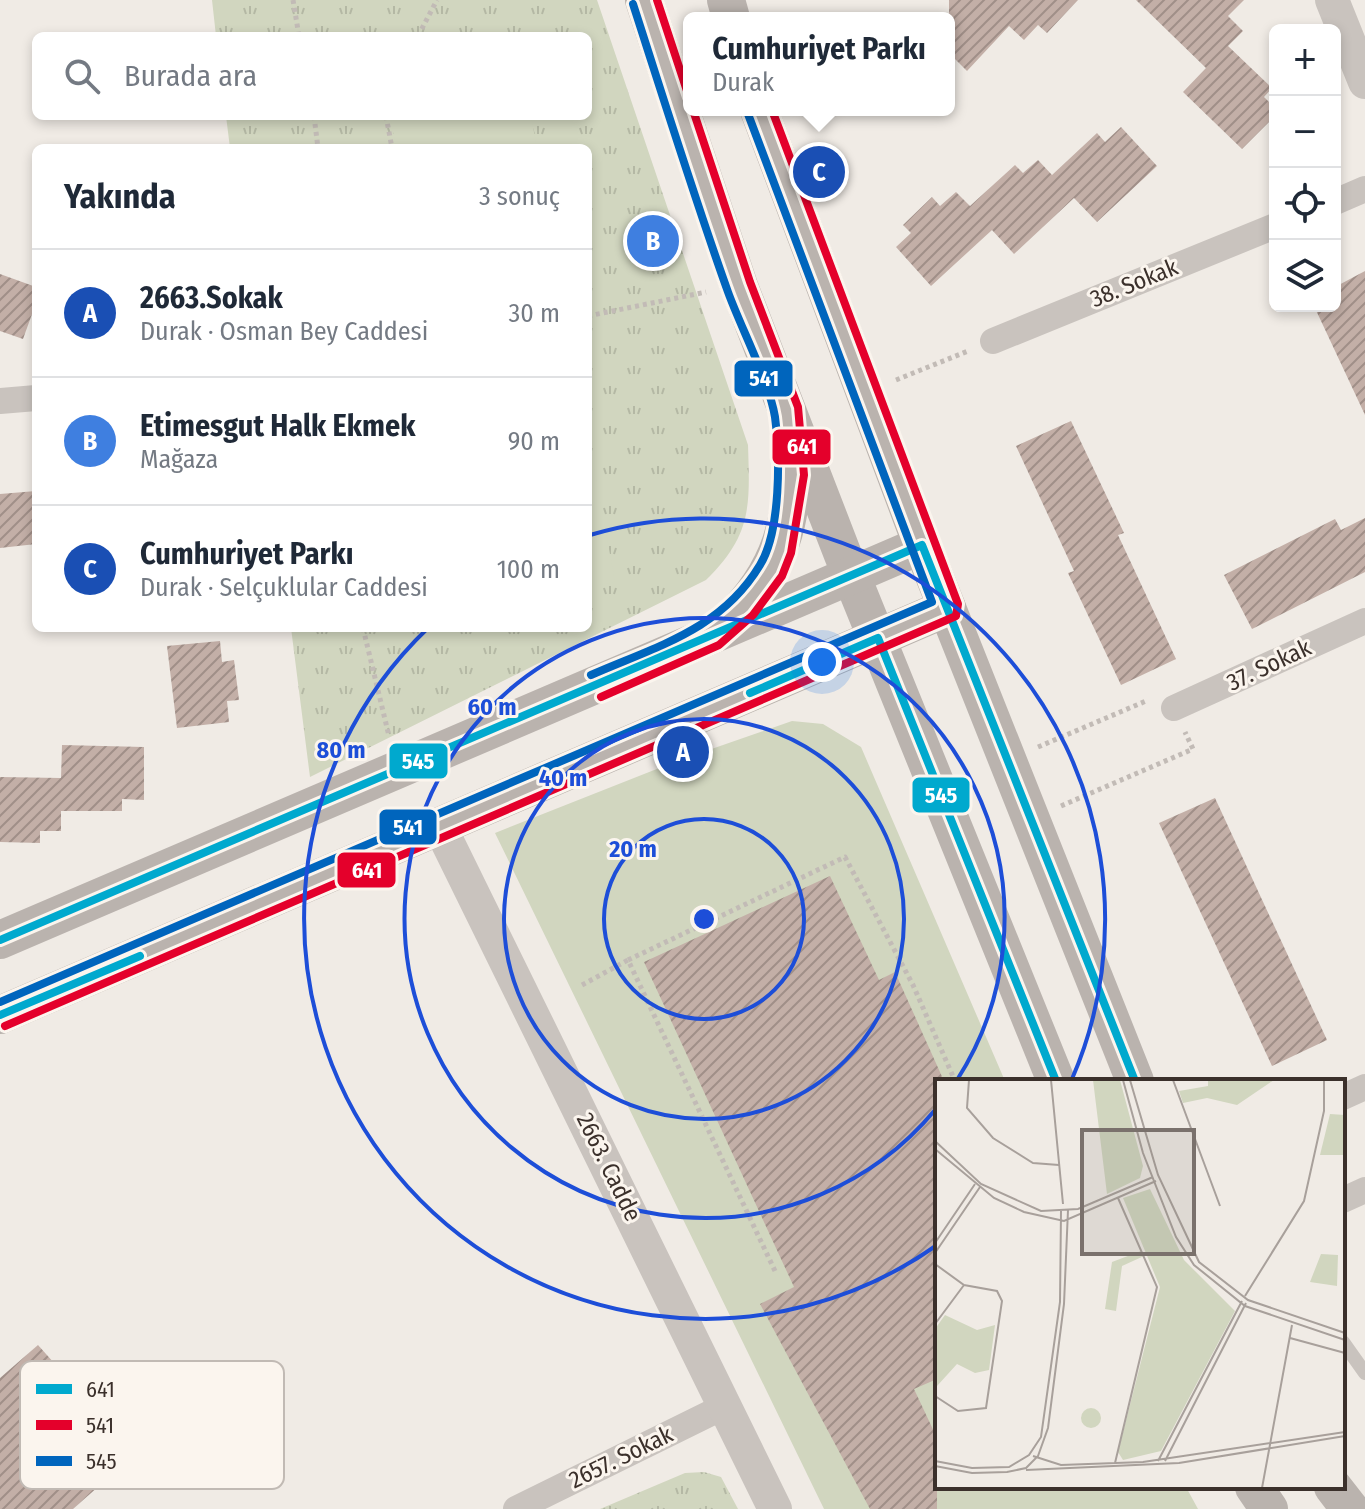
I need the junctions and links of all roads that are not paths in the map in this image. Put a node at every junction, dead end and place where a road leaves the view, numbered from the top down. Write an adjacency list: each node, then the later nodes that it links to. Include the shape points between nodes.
1 (644, 0): 11 (main road)
2 (1332, 0): 3 (street)
3 (1365, 82)
4 (761, 116): 12 (main road)
5 (1365, 189): 6 (street)
6 (1341, 199)
7 (1269, 228): 8 (street, 38. Sokak)
8 (993, 341)
9 (32, 398): 10 (street)
10 (0, 401)
11 (786, 410): 13 (main road); 16 (main road, via 792,473 780,549 760,589)
12 (922, 545): 13 (main road); 14 (main road)
13 (851, 576): 16 (main road); 17 (main road)
14 (947, 608): 17 (main road); 23 (main road)
15 (1365, 621): 18 (street, 37. Sokak)
16 (713, 635): 20 (main road)
17 (878, 638): 19 (main road); 22 (main road)
18 (1174, 708)
19 (440, 827): 21 (main road); 30 (street, 2663. Cadde)
20 (0, 940)
21 (0, 1015)
22 (1055, 1079)
23 (1134, 1079)
24 (1365, 1087): 25 (street)
25 (1345, 1096)
26 (1365, 1190): 27 (street)
27 (1345, 1199)
28 (1345, 1345): 29 (lane)
29 (1365, 1373)
30 (727, 1405): 33 (street, 2657. Sokak); 34 (street, 2663. Cadde)
31 (1255, 1489): 35 (main road)
32 (1335, 1489): 36 (main road)
33 (516, 1509)
34 (775, 1509)
35 (1269, 1509)
36 (1350, 1509)

